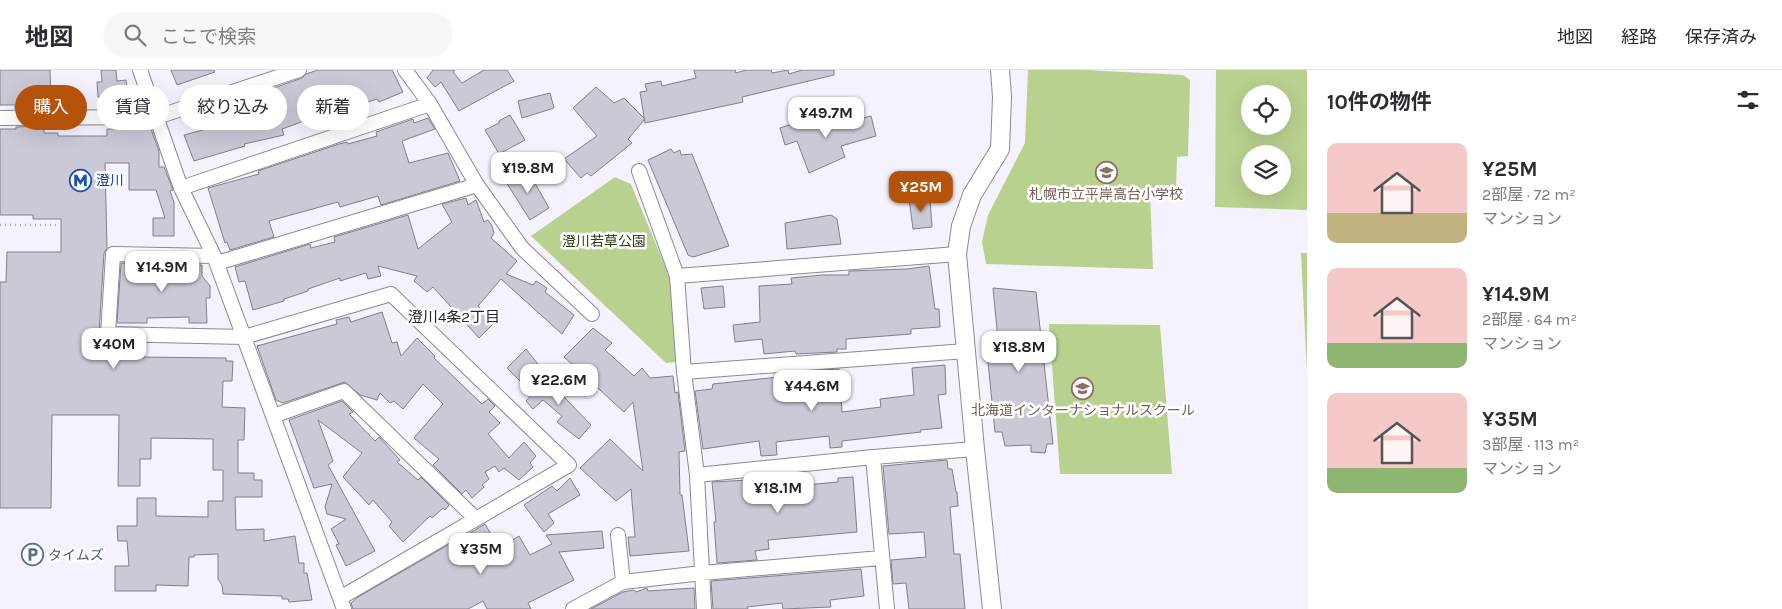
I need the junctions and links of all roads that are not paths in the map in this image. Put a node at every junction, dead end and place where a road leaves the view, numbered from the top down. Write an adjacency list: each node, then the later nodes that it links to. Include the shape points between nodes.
1 (140, 70): 5 (street)
2 (299, 70): 7 (street)
3 (405, 70): 6 (street)
4 (1000, 70): 14 (street, via 1000,149 972,195 961,226)
5 (145, 85)
6 (430, 104): 12 (street); 13 (street)
7 (169, 113)
8 (97, 117): 9 (street)
9 (0, 118)
10 (161, 130): 13 (street)
11 (639, 171): 16 (street)
12 (477, 186): 15 (street); 17 (street, via 522,248)
13 (181, 188): 15 (street)
14 (958, 254): 16 (street); 19 (street)
15 (216, 260): 18 (street); 18 (street, via 112,254 108,334)
16 (677, 276): 20 (street)
17 (592, 314)
18 (244, 336): 21 (street); 25 (street, via 392,294 569,465)
19 (966, 351): 20 (street); 22 (street)
20 (684, 372): 24 (street)
21 (273, 416): 25 (street, via 344,391); 30 (street)
22 (975, 449): 23 (street); 34 (street)
23 (873, 457): 24 (street); 27 (street)
24 (697, 474): 28 (street)
25 (476, 519): 30 (street)
26 (618, 535): 29 (street)
27 (881, 558): 28 (street); 33 (street)
28 (702, 573): 29 (street); 32 (street)
29 (624, 582): 31 (street)
30 (342, 604)
31 (582, 607)
32 (704, 609)
33 (887, 609)
34 (992, 609)

